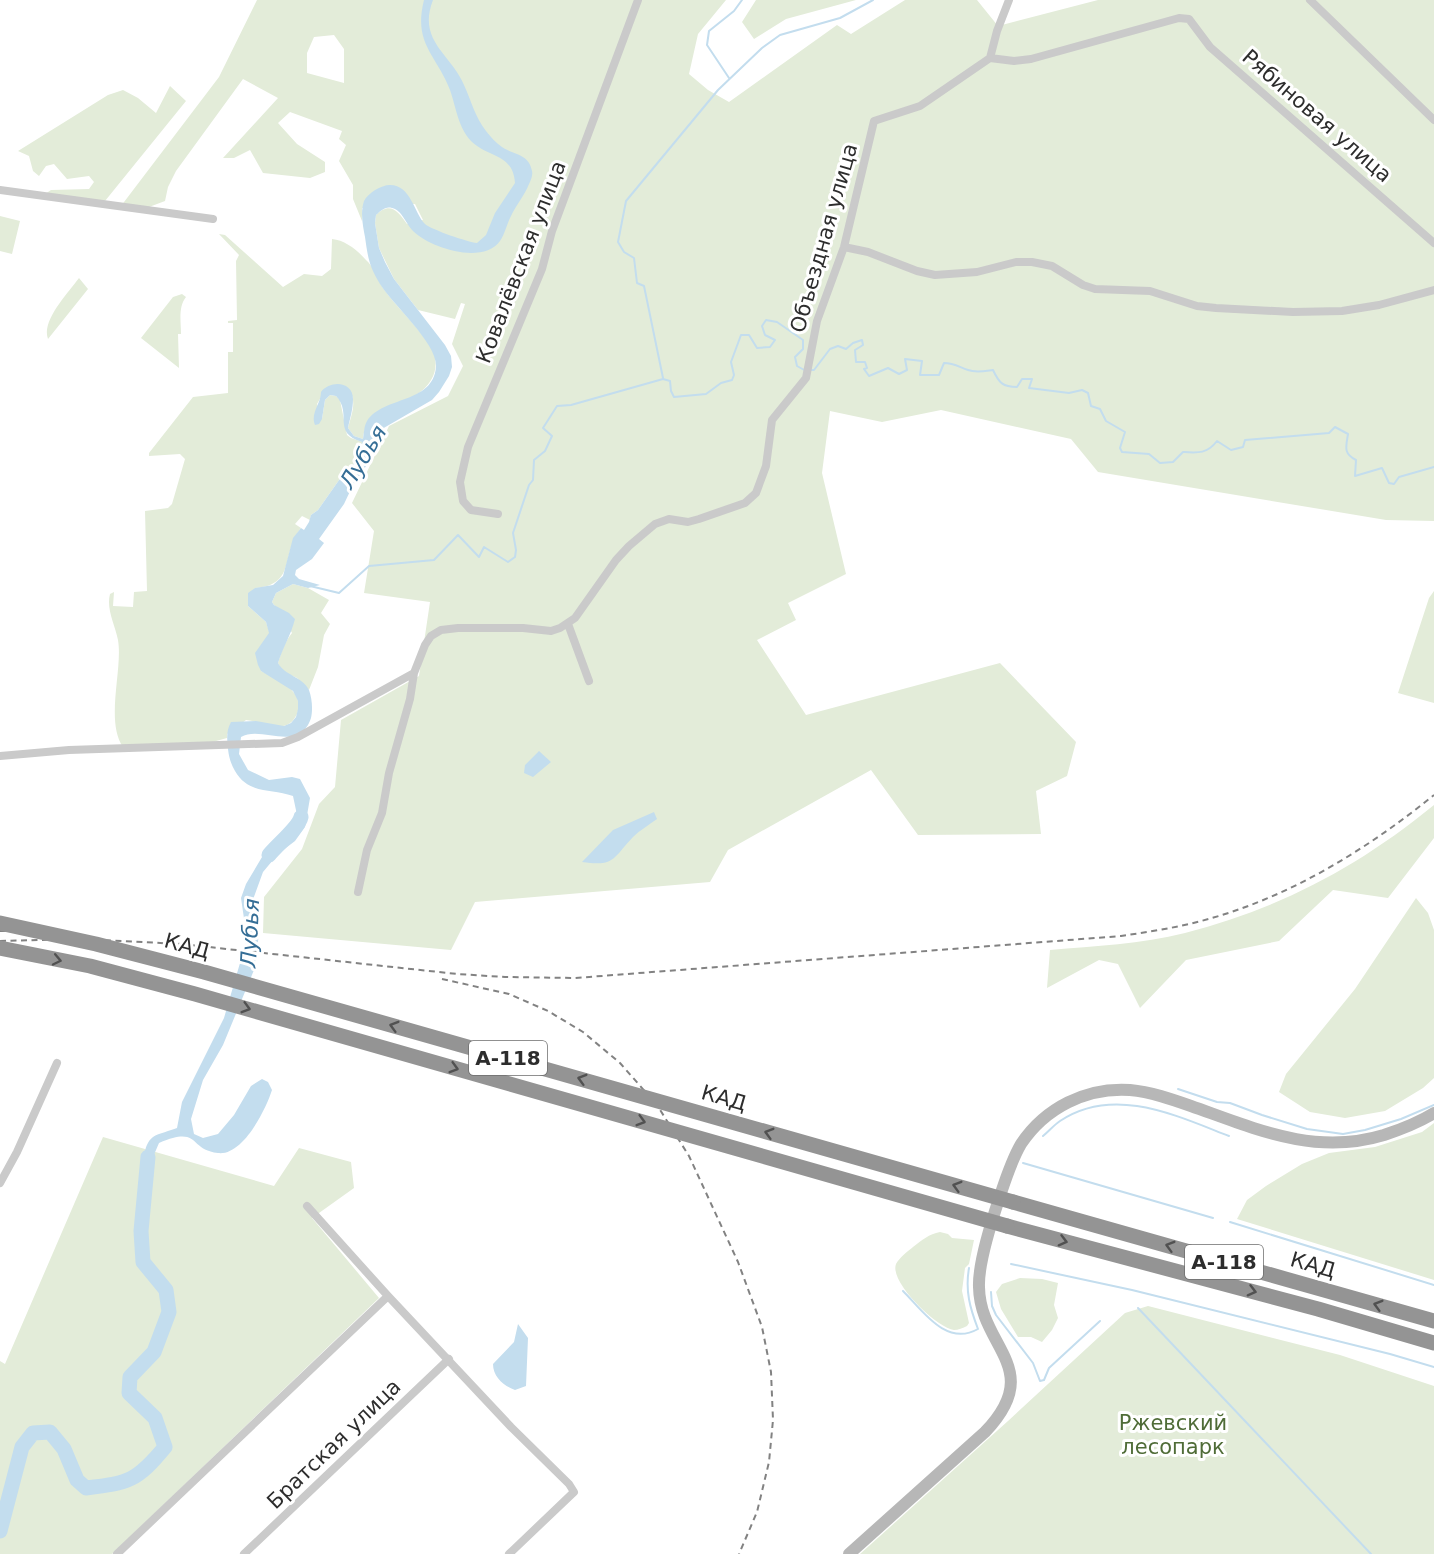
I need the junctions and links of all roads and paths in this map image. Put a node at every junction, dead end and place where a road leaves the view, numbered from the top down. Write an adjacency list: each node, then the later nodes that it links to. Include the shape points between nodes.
1 (638, 0): 11 (street, Ковалёвская улица, via 552,231 542,268 468,447 460,482 463,501 471,510)
2 (1009, 0): 4 (street)
3 (1310, 0): 5 (street)
4 (990, 58): 8 (street, Рябиновая улица, via 1031,59 1179,18 1189,19 1210,46); 9 (street, Объездная улица, via 920,106 874,122)
5 (1434, 120)
6 (0, 190): 7 (street)
7 (213, 219)
8 (1434, 243)
9 (844, 247): 10 (street, via 935,274 977,272 1032,262 1052,266 1095,289 1150,291 1216,308 1342,311); 12 (street, Объездная улица, via 817,321 806,378 772,420 766,466 756,493 745,504 699,519 669,519 655,524 616,560)
10 (1434, 290)
11 (498, 514)
12 (568, 624): 13 (street, via 551,631 441,630 424,645); 14 (street)
13 (414, 673): 15 (street, via 282,743); 16 (street, via 382,813 367,850)
14 (589, 681)
15 (0, 756)
16 (358, 892)
17 (0, 923): 24 (highway, КАД / А-118, one-way to 17, bridge, via 204,972)
18 (0, 948): 25 (highway, КАД / А-118, one-way to 25, bridge, via 90,966 195,994 1006,1226)
19 (57, 1063): 21 (street)
20 (1434, 1113): 30 (street, via 1403,1129 1335,1144 1266,1131 1154,1094 1129,1090 1087,1095 1047,1115 1027,1136 1014,1159 993,1216 980,1275 983,1310 1008,1365 1007,1402 985,1432)
21 (0, 1183)
22 (307, 1206): 23 (street)
23 (388, 1296): 26 (street); 27 (street)
24 (1434, 1321)
25 (1434, 1343)
26 (449, 1359): 28 (street, Братская улица); 29 (street, via 574,1492)
27 (117, 1554)
28 (244, 1554)
29 (510, 1554)
30 (849, 1554)

